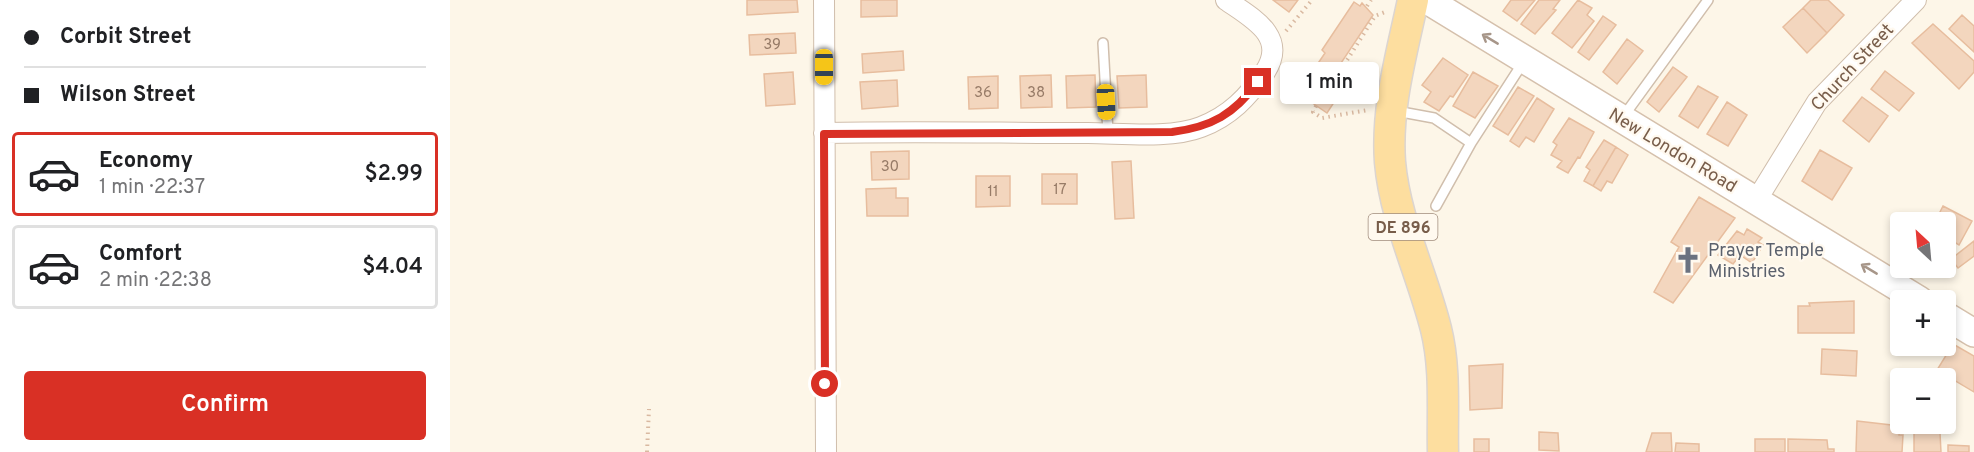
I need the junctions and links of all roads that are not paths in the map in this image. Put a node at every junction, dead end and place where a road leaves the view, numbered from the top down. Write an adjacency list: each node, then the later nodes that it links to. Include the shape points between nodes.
1 (824, 0): 12 (street)
2 (1226, 0): 11 (street, via 1253,19 1274,48 1270,63 1243,102 1199,128)
3 (1427, 0): 8 (main road, New London Road, one-way to 3)
4 (1708, 0): 10 (lane)
5 (1916, 0): 14 (street, Church Street, via 1817,102)
6 (1401, 5): 9 (main road, DE 896)
7 (1103, 43): 11 (lane)
8 (1525, 60): 10 (main road, New London Road); 13 (lane)
9 (1380, 110): 13 (lane, via 1434,118); 20 (main road, DE 896, via 1396,201 1440,350)
10 (1622, 119): 14 (main road, New London Road)
11 (1108, 133): 12 (street)
12 (824, 134): 19 (street)
13 (1471, 143): 15 (lane)
14 (1756, 201): 16 (main road, New London Road, one-way to 14)
15 (1436, 206)
16 (1903, 290)
17 (1956, 322): 18 (main road)
18 (1974, 333)
19 (825, 452)
20 (1443, 452)

